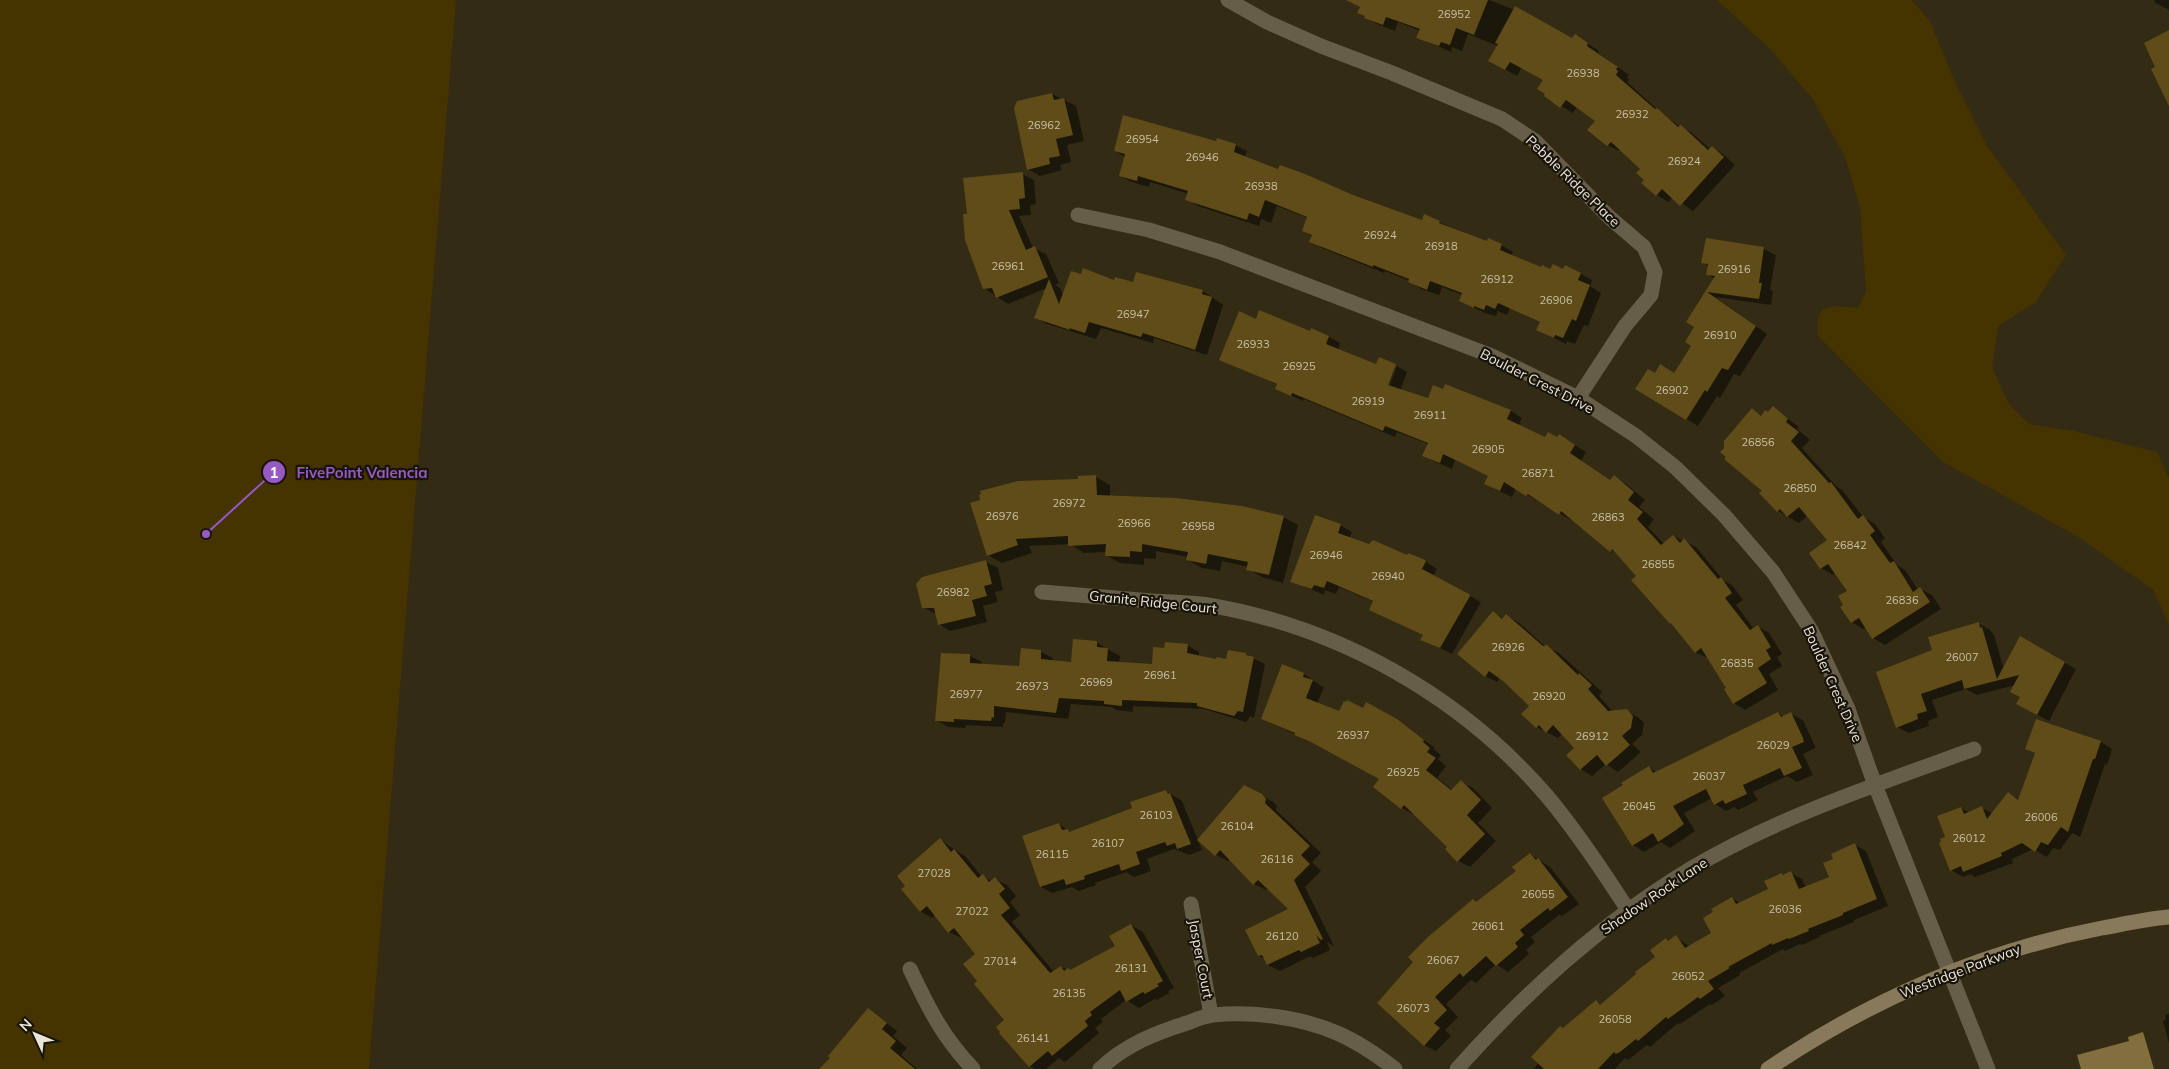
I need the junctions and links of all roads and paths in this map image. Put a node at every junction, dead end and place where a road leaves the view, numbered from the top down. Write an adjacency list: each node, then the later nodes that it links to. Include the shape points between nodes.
1 (1228, 0): 3 (street, Pebble Ridge Place, via 1321,46 1502,119 1535,141 1644,247 1655,272 1651,295 1624,326)
2 (1078, 215): 3 (street, Boulder Crest Drive, via 1149,230 1220,252 1492,356)
3 (1578, 398): 6 (street, Boulder Crest Drive, via 1636,436 1675,467 1724,515 1773,572 1811,630 1848,709)
4 (1042, 592): 8 (street, Granite Ridge Court, via 1207,605 1292,627 1370,657 1434,695 1511,758 1547,796 1585,844)
5 (1974, 749): 6 (street, Shadow Rock Lane)
6 (1875, 785): 8 (street, Shadow Rock Lane, via 1744,841 1692,868); 11 (street, Boulder Crest Drive)
7 (1191, 904): 12 (street, Jasper Court)
8 (1628, 910): 16 (street, Shadow Rock Lane, via 1523,998)
9 (2169, 917): 11 (street, Westridge Parkway, via 2076,933 2017,948)
10 (910, 969): 13 (street, via 935,1022)
11 (1950, 973): 17 (street, Westridge Parkway, via 1863,1011); 18 (street, Boulder Crest Drive)
12 (1211, 1015): 14 (street, via 1162,1030 1133,1044); 15 (street, via 1257,1015 1301,1022 1337,1033 1374,1052)
13 (972, 1069)
14 (1100, 1069)
15 (1396, 1069)
16 (1457, 1069)
17 (1768, 1069)
18 (1988, 1069)

